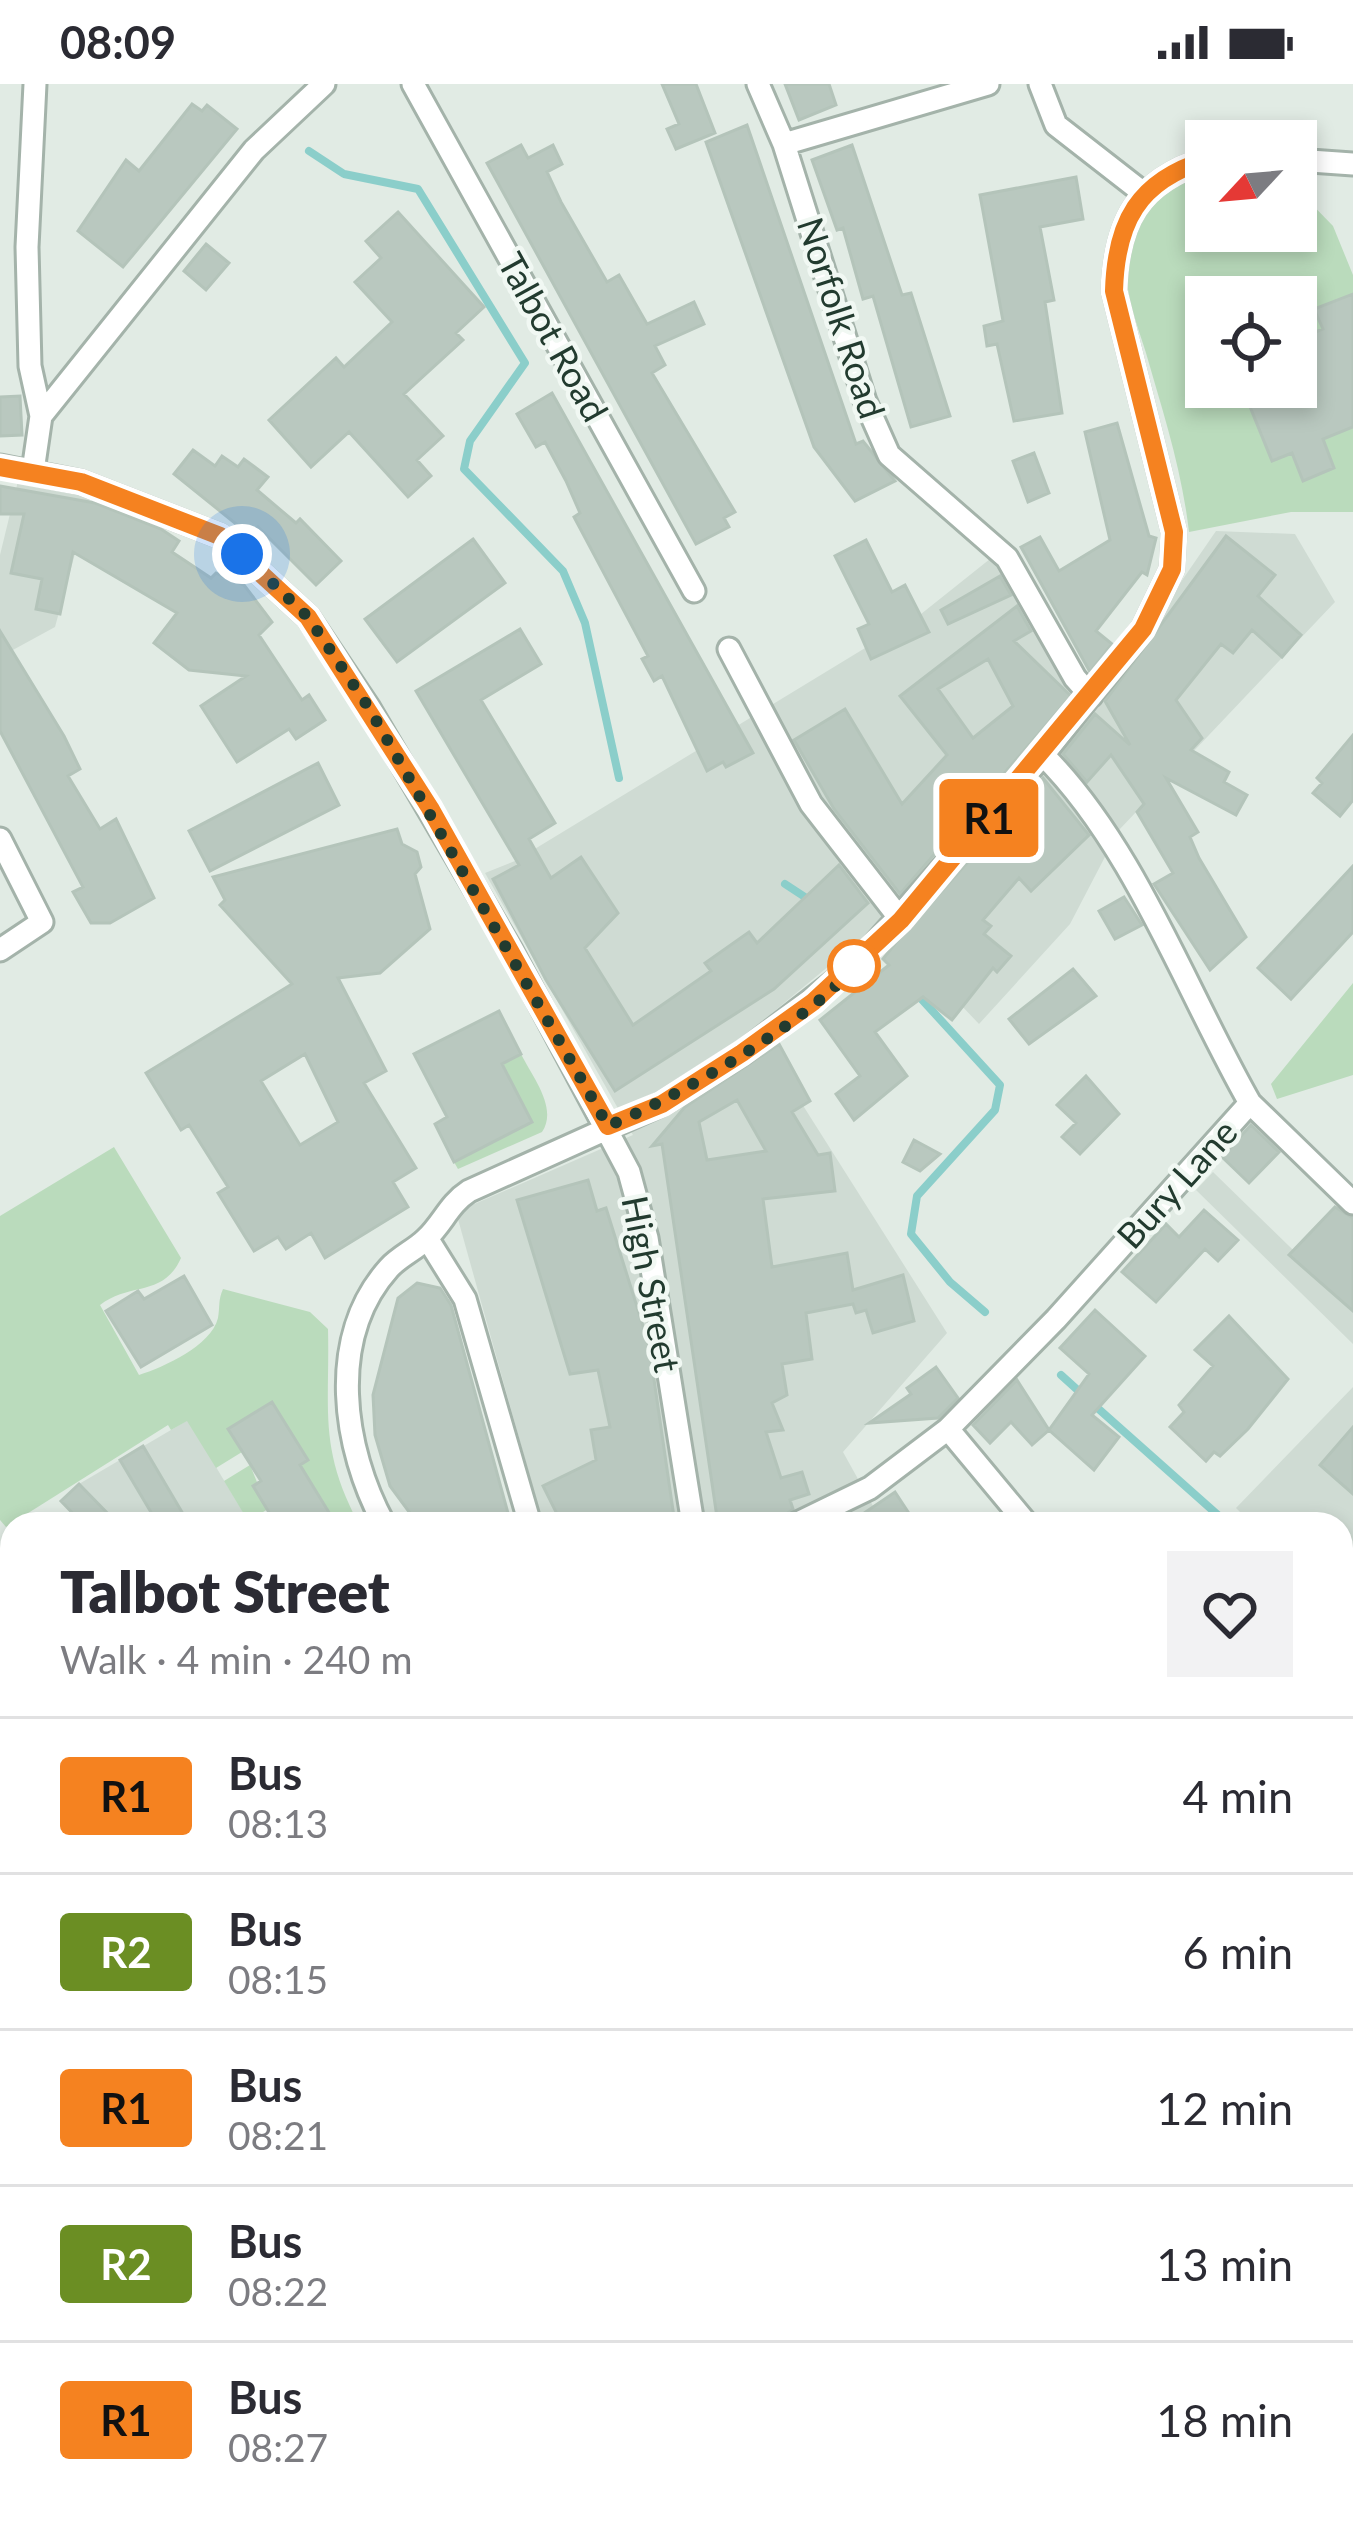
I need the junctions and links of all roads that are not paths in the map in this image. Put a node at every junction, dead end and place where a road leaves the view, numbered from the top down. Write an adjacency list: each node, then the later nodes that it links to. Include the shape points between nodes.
1 (35, 84): 12 (street, via 28,271)
2 (412, 84): 15 (street, Talbot Road)
3 (758, 84): 7 (street, Norfolk Road)
4 (988, 84): 7 (street)
5 (1040, 84): 11 (street, via 1056,125)
6 (319, 86): 12 (street, via 254,150)
7 (784, 144): 17 (street, Norfolk Road, via 889,455 1007,558)
8 (1317, 161): 9 (street)
9 (1353, 164)
10 (1185, 167): 11 (street)
11 (1142, 192): 17 (street, via 1124,220 1114,291 1168,490 1172,569 1143,629)
12 (40, 416): 14 (street)
13 (0, 466): 14 (street, High Street)
14 (33, 471): 23 (street, High Street, via 145,502 220,536 308,617 430,808)
15 (694, 591)
16 (729, 650): 20 (street, via 812,804)
17 (1091, 696): 18 (street)
18 (1043, 754): 20 (street); 22 (street, Bury Lane, via 1108,839)
19 (0, 839): 21 (street, via 42,922)
20 (901, 920): 23 (street, via 813,1002 742,1053 662,1104)
21 (0, 950)
22 (1250, 1102): 24 (street); 26 (street, Bury Lane)
23 (608, 1126): 25 (street, via 469,1190); 29 (street, High Street, via 647,1238)
24 (1353, 1203)
25 (427, 1238): 27 (street, via 370,1294 348,1372 349,1421); 28 (street, via 465,1299)
26 (948, 1429): 30 (street, Bury Lane, via 870,1488); 31 (street)
27 (377, 1512)
28 (527, 1512)
29 (691, 1512)
30 (821, 1512)
31 (1017, 1512)

